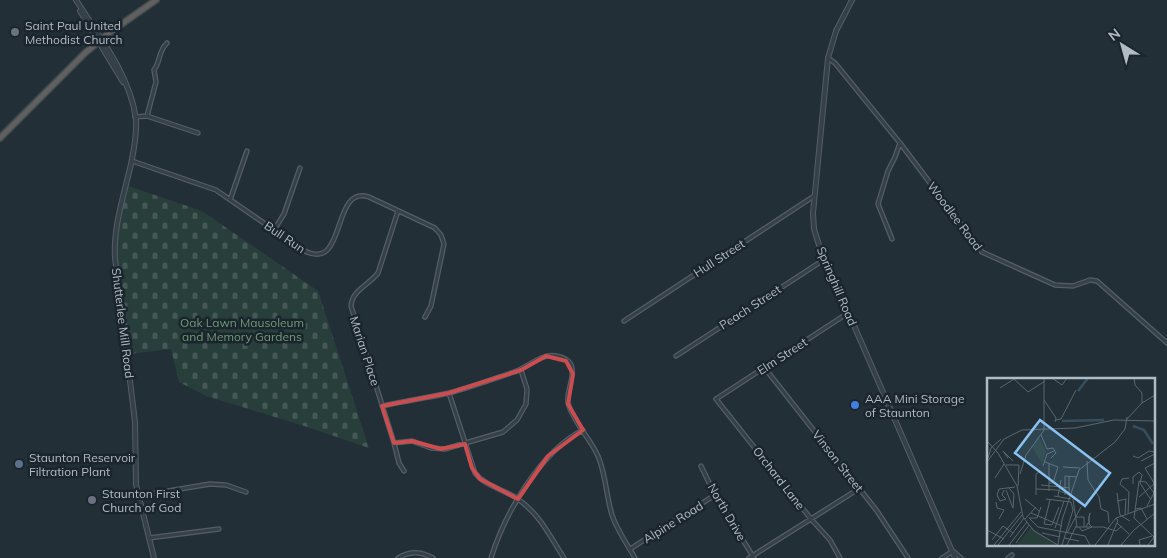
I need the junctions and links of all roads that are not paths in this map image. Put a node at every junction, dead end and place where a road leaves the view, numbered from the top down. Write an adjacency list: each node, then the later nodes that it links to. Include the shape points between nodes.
1 (75, 0): 4 (street, Shutterlee Mill Road)
2 (156, 0): 4 (highway)
3 (852, 0): 6 (street, Springhill Road, via 836,31)
4 (100, 41): 8 (street, Shutterlee Mill Road, via 127,88); 10 (highway)
5 (167, 43): 7 (street, via 154,70 156,82)
6 (828, 58): 11 (street, Woodlee Road); 15 (street, Springhill Road)
7 (147, 116): 8 (street); 9 (street)
8 (135, 117): 13 (street, Shutterlee Mill Road)
9 (198, 133)
10 (0, 138)
11 (900, 143): 19 (street, via 878,204); 24 (street, Woodlee Road, via 984,254 1054,285 1073,286 1097,281)
12 (247, 151): 16 (street)
13 (132, 161): 16 (street, Bull Run, via 213,188); 39 (street, Shutterlee Mill Road, via 114,252 135,422)
14 (300, 168): 18 (street, via 284,214)
15 (815, 196): 20 (street, Springhill Road, via 814,229); 23 (street, Hull Street)
16 (230, 200): 18 (street, Bull Run)
17 (398, 211): 18 (street, Bull Run, via 365,196 354,197 347,204 333,243 318,254 306,252); 22 (street, Bull Run, via 435,228 443,239 431,306); 30 (street, Marian Place, via 378,273 355,294 351,304)
18 (274, 230)
19 (892, 239)
20 (825, 259): 21 (street, Springhill Road); 25 (street, Peach Street)
21 (848, 313): 26 (street, Elm Street); 45 (street, Springhill Road)
22 (425, 317)
23 (624, 321)
24 (1167, 343)
25 (676, 356)
26 (764, 367): 29 (street, Elm Street); 36 (street, Vinson Street)
27 (521, 370): 28 (street); 31 (street, via 548,356 566,360 573,374 569,405); 33 (street, via 528,394 519,418 500,433)
28 (449, 393): 30 (street); 33 (street)
29 (716, 399): 41 (street, Orchard Lane)
30 (382, 406): 32 (street, Marian Place)
31 (583, 430): 40 (street, via 565,440 548,456); 44 (street, via 600,459 613,517)
32 (394, 443): 33 (street, via 412,441 441,449); 35 (street, Marian Place)
33 (466, 444): 40 (street, via 476,475)
34 (701, 466): 38 (street, North Drive)
35 (404, 471)
36 (860, 488): 41 (street); 55 (street, Vinson Street)
37 (246, 492): 39 (street, via 210,484)
38 (715, 495): 44 (street, Alpine Road); 47 (street, North Drive)
39 (138, 496): 43 (street, Shutterlee Mill Road)
40 (518, 499): 51 (street); 52 (street, via 541,520)
41 (811, 519): 47 (street); 54 (street, Orchard Lane, via 830,540)
42 (219, 529): 43 (street)
43 (149, 538): 48 (street, Shutterlee Mill Road)
44 (630, 549): 53 (street)
45 (952, 551): 56 (street); 57 (street, Springhill Road); 58 (street)
46 (1012, 555): 59 (street)
47 (752, 557)
48 (154, 558)
49 (398, 558): 50 (street, via 415,552)
50 (433, 558)
51 (491, 558)
52 (564, 558)
53 (635, 558)
54 (840, 558)
55 (908, 558)
56 (942, 558)
57 (955, 558)
58 (961, 558)
59 (1008, 558)

